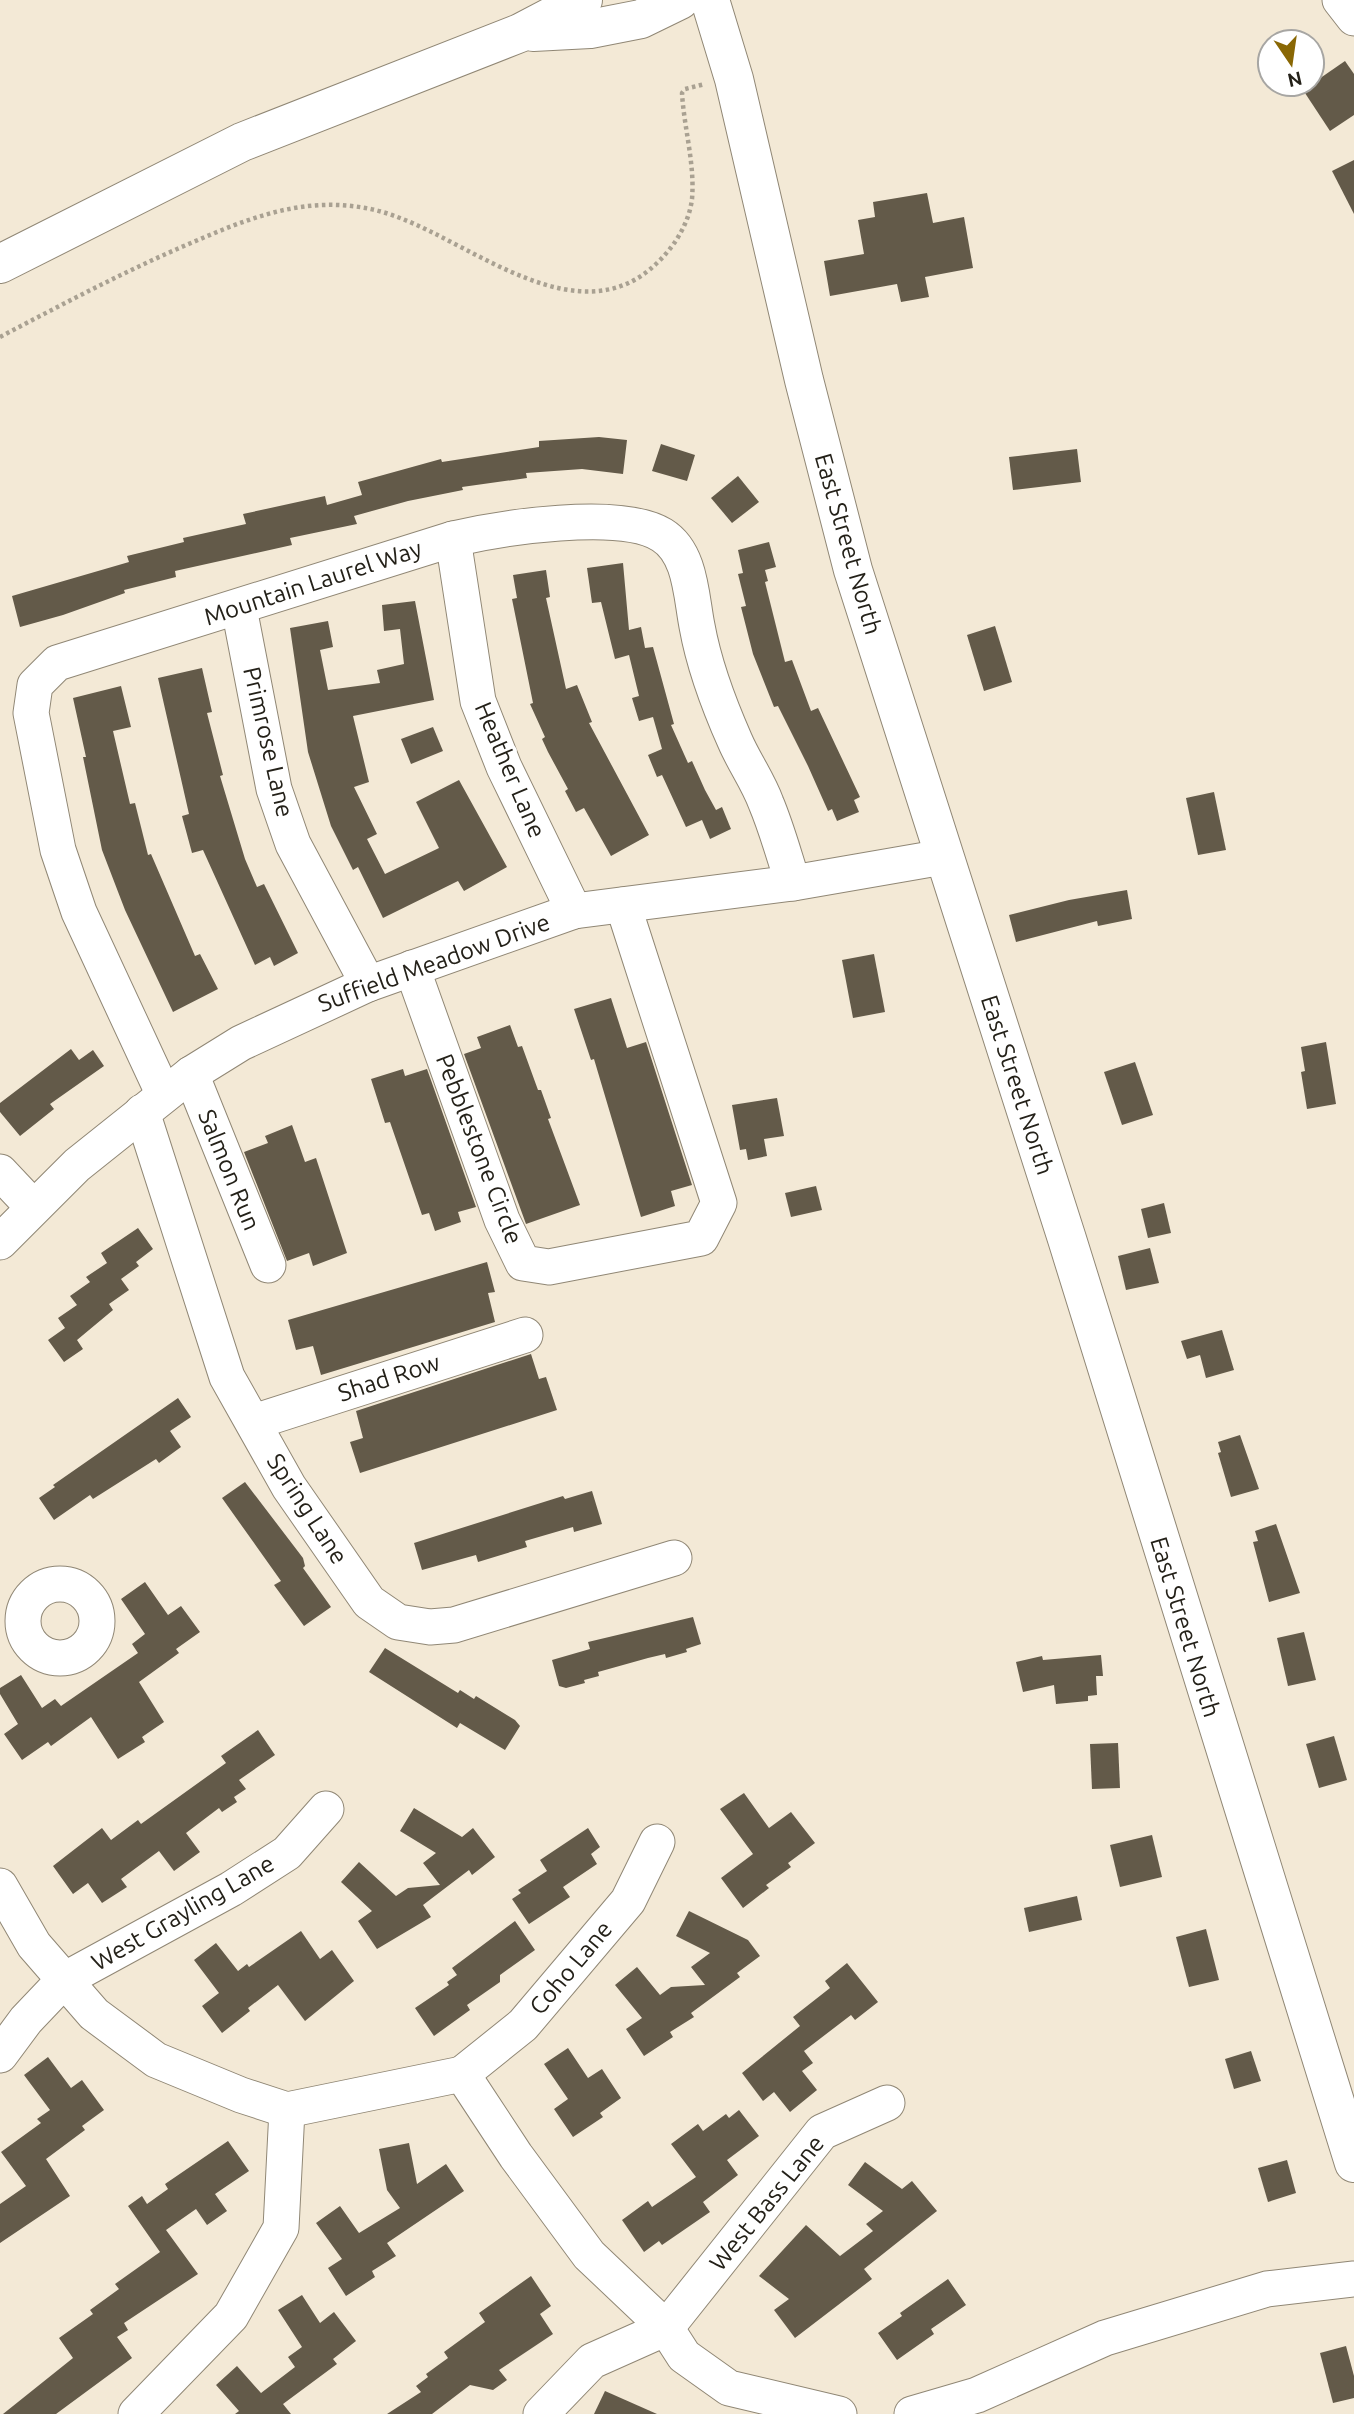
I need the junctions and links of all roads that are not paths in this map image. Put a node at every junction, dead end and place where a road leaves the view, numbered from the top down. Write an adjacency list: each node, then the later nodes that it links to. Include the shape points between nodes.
1 (583, 0): 6 (main road)
2 (680, 0): 6 (main road, via 641,19 590,29)
3 (710, 0): 10 (main road, East Street North, via 734,79 853,570)
4 (1340, 0): 5 (street)
5 (1354, 18)
6 (520, 33): 7 (main road, via 242,142)
7 (0, 264)
8 (453, 539): 9 (street, Mountain Laurel Way); 11 (street, Mountain Laurel Way, via 511,526 598,524 636,526 662,535 677,549 686,568 709,676 735,742 766,802); 13 (street, Heather Lane, via 478,701 504,767)
9 (239, 608): 15 (street, Primrose Lane, via 274,789 293,844); 17 (street, Mountain Laurel Way, via 57,663 35,685 32,713 58,850)
10 (943, 857): 11 (street, Suffield Meadow Drive); 33 (main road, East Street North, via 1067,1239)
11 (793, 883): 12 (street, Suffield Meadow Drive)
12 (624, 905): 13 (street, Suffield Meadow Drive); 14 (street, Pebblestone Circle, via 719,1203 701,1238 549,1267 523,1263 502,1220)
13 (574, 911): 14 (street, Suffield Meadow Drive)
14 (412, 968): 15 (street, Suffield Meadow Drive)
15 (368, 984): 16 (street, Suffield Meadow Drive, via 241,1043)
16 (191, 1074): 17 (street, Suffield Meadow Drive); 21 (street, Salmon Run)
17 (153, 1104): 19 (street, Suffield Meadow Drive); 23 (street, Spring Lane, via 212,1338 227,1377)
18 (0, 1172): 19 (street)
19 (33, 1207): 20 (street, Suffield Meadow Drive)
20 (0, 1242)
21 (268, 1265)
22 (525, 1335): 23 (street, Shad Row)
23 (254, 1422): 24 (street, Spring Lane, via 289,1487 369,1602 398,1622 454,1625)
24 (674, 1558)
25 (326, 1809): 28 (street, West Grayling Lane, via 287,1853 231,1889)
26 (657, 1842): 30 (street, Coho Lane, via 628,1901 523,2025)
27 (0, 1886): 28 (street, via 34,1945)
28 (64, 1980): 29 (street, West Grayling Lane); 32 (street, via 94,2014 156,2060)
29 (0, 2055)
30 (462, 2074): 32 (street); 35 (street, via 589,2255)
31 (887, 2103): 35 (street, West Bass Lane, via 822,2132)
32 (288, 2110): 36 (street, via 281,2228 230,2316)
33 (1354, 2163)
34 (1354, 2279): 40 (street, via 1267,2289 1180,2315 1105,2338 977,2395)
35 (666, 2328): 37 (street, via 592,2361); 38 (street, via 684,2356 729,2388)
36 (136, 2414)
37 (541, 2414)
38 (831, 2414): 39 (street)
39 (839, 2414)
40 (912, 2414)

